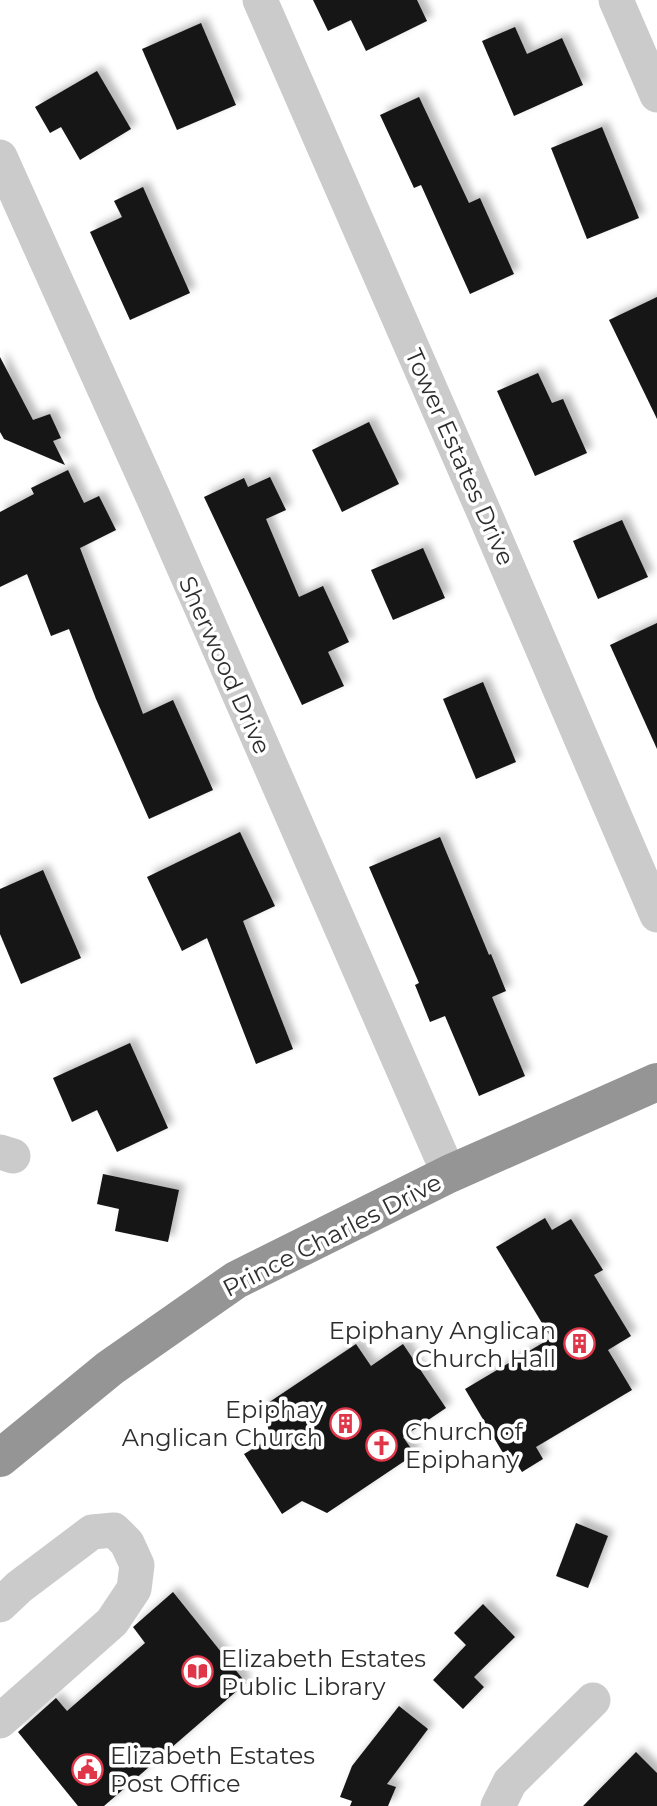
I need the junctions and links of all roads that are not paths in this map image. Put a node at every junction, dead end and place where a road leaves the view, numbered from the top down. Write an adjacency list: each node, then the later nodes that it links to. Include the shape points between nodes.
1 (260, 0): 5 (street, Tower Estates Drive)
2 (616, 0): 3 (street)
3 (657, 94)
4 (0, 157): 7 (street, Sherwood Drive)
5 (657, 915)
6 (657, 1082): 7 (highway, Prince Charles Drive)
7 (449, 1174): 8 (highway, Prince Charles Drive, via 236,1280 110,1368)
8 (0, 1458)
9 (0, 1605): 11 (street, via 92,1532 114,1530 127,1543 137,1565 134,1589 112,1622)
10 (593, 1700): 12 (street, via 510,1782)
11 (0, 1721)
12 (498, 1806)

